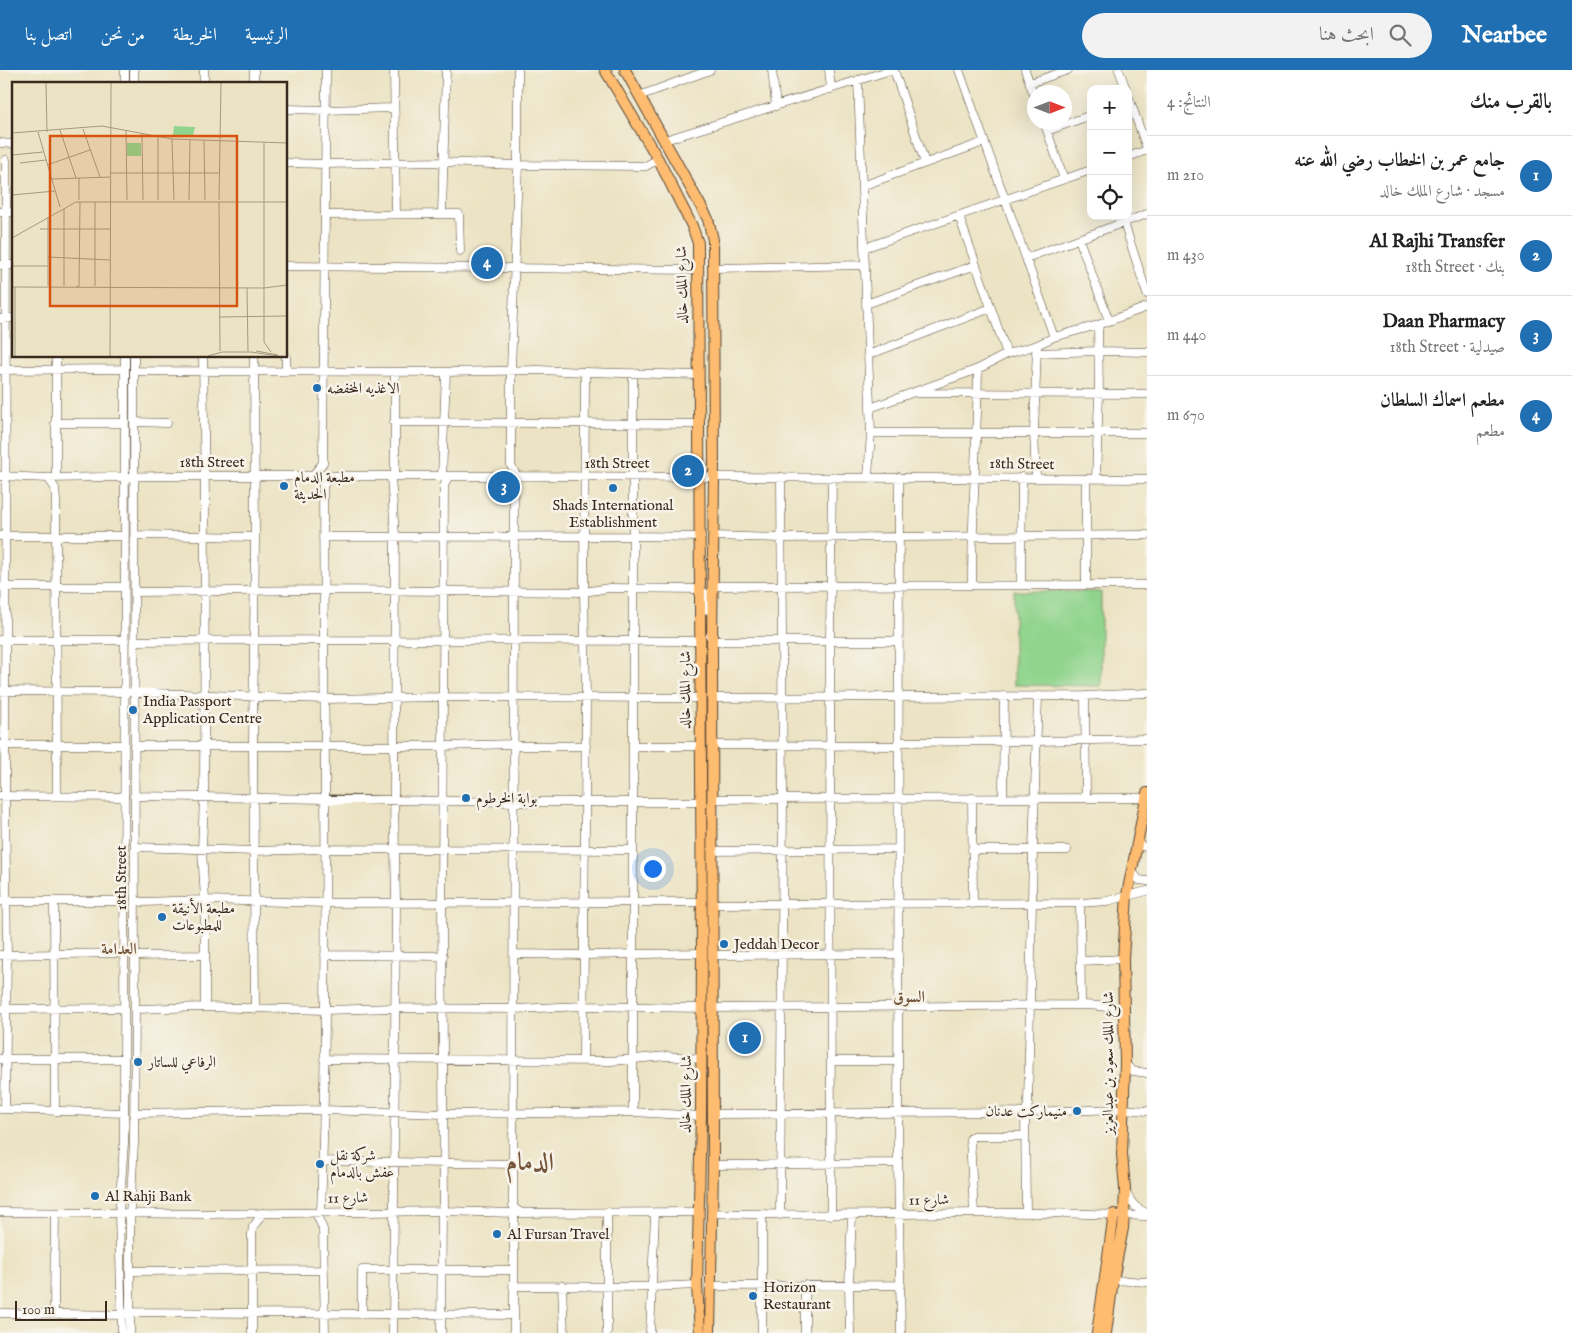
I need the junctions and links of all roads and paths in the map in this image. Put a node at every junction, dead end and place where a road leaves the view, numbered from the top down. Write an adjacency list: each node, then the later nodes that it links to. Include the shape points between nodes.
1 (326, 70): 26 (street)
2 (394, 70): 23 (street)
3 (446, 70): 37 (street)
4 (518, 70): 41 (street)
5 (604, 70): 34 (main road, شارع الملك خالد)
6 (625, 70): 21 (main road, شارع الملك خالد)
7 (710, 70): 15 (street)
8 (772, 70): 22 (street)
9 (829, 70): 20 (street)
10 (892, 70): 16 (street); 39 (street)
11 (959, 70): 31 (street)
12 (1026, 70): 18 (street)
13 (1068, 70): 18 (street)
14 (1120, 70): 19 (street)
15 (696, 72): 21 (street)
16 (881, 72): 17 (street)
17 (858, 80): 20 (street); 44 (street)
18 (1030, 83)
19 (1125, 85)
20 (831, 89): 22 (street)
21 (639, 96): 30 (main road, شارع الملك خالد)
22 (776, 106): 30 (street)
23 (393, 108): 26 (street); 36 (street)
24 (1132, 108): 32 (street)
25 (288, 109): 26 (street)
26 (326, 110): 40 (street)
27 (1087, 116): 28 (street)
28 (1072, 120)
29 (1047, 130): 43 (street)
30 (665, 140): 63 (main road, شارع الملك خالد, via 708,219)
31 (984, 142): 39 (street); 45 (street)
32 (1147, 150): 33 (street)
33 (1132, 156)
34 (658, 159): 41 (street, via 646,166); 64 (main road, شارع الملك خالد, via 692,226 698,243)
35 (7, 160): 46 (street)
36 (394, 162): 37 (street); 40 (street); 47 (street)
37 (443, 162): 41 (street); 48 (street)
38 (288, 163): 40 (street)
39 (925, 163): 44 (street)
40 (325, 164): 50 (street)
41 (518, 165): 62 (street)
42 (1087, 171): 43 (street)
43 (1064, 179): 45 (street)
44 (862, 186): 54 (street)
45 (1005, 200): 51 (street); 56 (street)
46 (7, 212): 57 (street)
47 (396, 214): 48 (street); 50 (street)
48 (442, 214): 55 (street, via 459,214)
49 (1147, 214): 52 (street)
50 (325, 215): 58 (street)
51 (958, 216): 54 (street); 60 (street)
52 (1124, 223): 53 (street); 65 (street)
53 (1079, 239): 56 (street); 70 (street)
54 (864, 248): 59 (street)
55 (460, 251)
56 (1026, 258): 72 (street)
57 (6, 265): 69 (street)
58 (325, 265): 61 (street); 62 (street); 93 (street)
59 (865, 265): 63 (street); 66 (street)
60 (976, 265): 66 (street); 67 (street)
61 (288, 266)
62 (516, 267): 64 (street); 89 (street)
63 (714, 268): 133 (main road, شارع الملك خالد)
64 (698, 270): 98 (main road, شارع الملك خالد)
65 (1147, 294)
66 (866, 304): 77 (street)
67 (991, 308): 76 (street); 77 (street)
68 (1147, 308): 70 (street)
69 (7, 319): 86 (street)
70 (1109, 321): 71 (street)
71 (1098, 325): 72 (street); 74 (street)
72 (1054, 337): 73 (street)
73 (1036, 349): 74 (street); 76 (street); 101 (street)
74 (1099, 351): 75 (street); 102 (street)
75 (1147, 352)
76 (1007, 354): 85 (street)
77 (868, 355): 104 (street)
78 (56, 358): 87 (street)
79 (125, 358): 84 (street)
80 (134, 358): 88 (street)
81 (203, 358): 90 (street)
82 (254, 358): 91 (street)
83 (286, 358): 92 (street)
84 (125, 369): 87 (street); 109 (street)
85 (978, 369): 99 (street); 100 (street)
86 (3, 370): 87 (street); 119 (street)
87 (56, 370): 108 (street)
88 (134, 371): 90 (street); 109 (street)
89 (512, 371): 95 (street); 96 (street); 106 (street)
90 (203, 372): 91 (street); 120 (street)
91 (254, 372): 92 (street); 121 (street)
92 (286, 372): 93 (street)
93 (323, 372): 94 (street); 122 (street, via 323,463)
94 (395, 372): 95 (street); 105 (street)
95 (446, 372): 111 (street)
96 (584, 372): 97 (street); 107 (street)
97 (633, 373): 98 (street); 112 (street)
98 (698, 375): 113 (main road, شارع الملك خالد)
99 (911, 393): 100 (street); 104 (street)
100 (978, 394): 101 (street); 117 (street)
101 (1034, 394): 102 (street); 115 (street)
102 (1099, 394): 103 (street); 118 (street)
103 (1147, 394)
104 (870, 408): 114 (street)
105 (394, 422): 111 (street); 127 (street)
106 (512, 422): 107 (street); 111 (street); 124 (street, via 512,466)
107 (584, 422): 112 (street); 130 (street)
108 (55, 423): 109 (street); 141 (street)
109 (130, 423): 110 (street); 125 (street); 126 (street)
110 (167, 423)
111 (444, 423): 128 (street)
112 (633, 424): 113 (street); 131 (street)
113 (698, 424): 132 (main road, شارع الملك خالد)
114 (871, 433): 117 (street); 136 (street)
115 (1034, 433): 117 (street); 118 (street); 142 (street)
116 (1147, 433): 118 (street)
117 (977, 434): 138 (street)
118 (1098, 434): 144 (street)
119 (4, 476): 140 (street); 150 (street)
120 (204, 476): 121 (street, 18th Street); 126 (street, 18th Street); 160 (street)
121 (254, 476): 122 (street, 18th Street); 161 (street)
122 (312, 476): 123 (street, 18th Street)
123 (333, 476): 127 (street, 18th Street); 153 (street, via 323,485)
124 (517, 476): 129 (street, 18th Street); 130 (street, 18th Street)
125 (124, 477): 126 (street); 141 (street); 152 (street)
126 (134, 477): 146 (street, 18th Street)
127 (393, 477): 128 (street, 18th Street); 147 (street)
128 (445, 477): 129 (street, 18th Street); 154 (street)
129 (502, 477): 155 (street, via 514,496)
130 (585, 477): 131 (street, 18th Street); 162 (street)
131 (634, 477): 132 (street, 18th Street); 156 (street)
132 (699, 477): 133 (street, 18th Street); 163 (main road, شارع الملك خالد)
133 (714, 477): 134 (street, 18th Street); 157 (main road, شارع الملك خالد)
134 (782, 477): 135 (street, 18th Street); 166 (street)
135 (832, 477): 136 (street, 18th Street); 164 (street)
136 (868, 477): 137 (street, 18th Street)
137 (898, 477): 138 (street, 18th Street); 165 (street)
138 (974, 477): 139 (street, 18th Street); 158 (street)
139 (1022, 477): 142 (street, 18th Street); 159 (street)
140 (48, 478): 141 (street); 151 (street, via 56,501)
141 (56, 478)
142 (1036, 478): 143 (street, 18th Street)
143 (1086, 479): 144 (street, 18th Street); 148 (street)
144 (1096, 479): 145 (street, 18th Street)
145 (1147, 479)
146 (135, 535): 160 (street); 184 (street, 18th Street)
147 (395, 535): 153 (street); 154 (street); 183 (street)
148 (1085, 535): 149 (street); 159 (street); 170 (street)
149 (1147, 535)
150 (3, 536): 151 (street); 175 (street)
151 (55, 536): 152 (street); 176 (street)
152 (124, 536): 177 (street)
153 (323, 536): 180 (street)
154 (444, 536): 155 (street); 185 (street)
155 (514, 536): 162 (street); 186 (street)
156 (633, 536): 162 (street); 163 (street); 178 (street)
157 (713, 536): 166 (street); 171 (main road, شارع الملك خالد)
158 (972, 536): 159 (street); 165 (street); 168 (street)
159 (1021, 536): 169 (street)
160 (205, 537): 161 (street); 181 (street)
161 (255, 537): 182 (street)
162 (584, 537): 187 (street)
163 (701, 537): 179 (main road, شارع الملك خالد)
164 (831, 537): 165 (street); 166 (street); 173 (street)
165 (898, 537): 174 (street)
166 (782, 538): 172 (street)
167 (1147, 584): 170 (street)
168 (972, 585): 169 (street); 174 (street)
169 (1022, 585): 170 (street)
170 (1086, 585)
171 (712, 586): 172 (street); 202 (main road, شارع الملك خالد)
172 (782, 586): 173 (street); 196 (street)
173 (831, 586): 174 (street); 203 (street)
174 (898, 586): 204 (street)
175 (3, 587): 176 (street); 188 (street)
176 (57, 587): 177 (street); 189 (street)
177 (124, 587): 190 (street)
178 (632, 588): 179 (street); 187 (street); 200 (street)
179 (700, 589): 201 (main road, شارع الملك خالد); 202 (street, via 706,594)
180 (324, 590): 182 (street); 183 (street); 191 (street)
181 (204, 591): 182 (street); 184 (street); 198 (street)
182 (253, 591): 199 (street)
183 (394, 591): 185 (street); 192 (street)
184 (135, 592): 197 (street, 18th Street)
185 (444, 592): 186 (street); 193 (street)
186 (514, 592): 187 (street); 194 (street)
187 (584, 592): 195 (street)
188 (3, 640): 189 (street); 205 (street)
189 (55, 640): 190 (street); 206 (street)
190 (125, 640): 207 (street)
191 (325, 640): 192 (street); 199 (street); 225 (street)
192 (394, 640): 193 (street); 214 (street)
193 (444, 640): 194 (street); 215 (street)
194 (514, 640): 195 (street); 219 (street)
195 (586, 640): 200 (street); 220 (street)
196 (782, 640): 202 (street); 203 (street); 224 (street)
197 (135, 641): 198 (street); 208 (street, 18th Street)
198 (204, 641): 199 (street); 210 (street)
199 (254, 641): 218 (street)
200 (633, 641): 201 (street); 221 (street)
201 (700, 641): 222 (main road, شارع الملك خالد)
202 (712, 641): 223 (main road, شارع الملك خالد)
203 (830, 641): 204 (street); 216 (street)
204 (898, 641): 217 (street)
205 (3, 691): 206 (street); 232 (street)
206 (56, 692): 207 (street); 233 (street)
207 (124, 692): 208 (street); 234 (street)
208 (135, 693): 210 (street); 240 (street, 18th Street)
209 (1147, 693): 213 (street)
210 (204, 696): 218 (street); 241 (street)
211 (1004, 696): 212 (street); 217 (street); 228 (street)
212 (1038, 696): 213 (street); 229 (street)
213 (1085, 696): 227 (street)
214 (395, 697): 215 (street); 225 (street); 236 (street)
215 (443, 697): 219 (street); 242 (street)
216 (830, 697): 217 (street); 224 (street); 246 (street)
217 (898, 697): 231 (street)
218 (254, 698): 225 (street); 230 (street)
219 (514, 698): 220 (street); 237 (street)
220 (586, 698): 221 (street); 243 (street)
221 (633, 698): 222 (street); 244 (street)
222 (700, 698): 245 (main road, شارع الملك خالد)
223 (712, 698): 224 (street); 238 (main road, شارع الملك خالد)
224 (782, 698): 239 (street)
225 (324, 699): 235 (street)
226 (1147, 739): 227 (street)
227 (1085, 740): 229 (street); 258 (street)
228 (1004, 741): 229 (street); 231 (street); 256 (street)
229 (1038, 741): 257 (street)
230 (253, 744): 235 (street); 241 (street); 253 (street)
231 (898, 744): 246 (street); 254 (street)
232 (3, 745): 233 (street); 247 (street)
233 (57, 745): 234 (street); 248 (street)
234 (124, 745): 252 (street)
235 (325, 745): 236 (street); 259 (street)
236 (394, 745): 242 (street); 263 (street)
237 (514, 745): 242 (street); 243 (street); 265 (street)
238 (712, 745): 239 (street); 260 (main road, شارع الملك خالد)
239 (782, 745): 246 (street); 261 (street)
240 (134, 746): 241 (street); 249 (street, 18th Street)
241 (204, 746): 250 (street)
242 (443, 746): 264 (street)
243 (586, 746): 266 (street)
244 (633, 746): 245 (street); 267 (street)
245 (700, 746): 268 (main road, شارع الملك خالد)
246 (830, 746): 262 (street)
247 (3, 796): 248 (street); 273 (street)
248 (57, 796): 252 (street)
249 (134, 796): 250 (street); 270 (street, 18th Street)
250 (204, 796): 253 (street); 274 (street)
251 (1146, 796): 258 (street); 269 (main road, شارع الملك سعود بن عبدالعزيز)
252 (124, 797): 295 (street)
253 (254, 798): 259 (street); 285 (street)
254 (898, 798): 255 (street); 262 (street); 272 (street)
255 (972, 798): 256 (street); 282 (street)
256 (1003, 798): 257 (street)
257 (1036, 798): 258 (street); 283 (street)
258 (1086, 798)
259 (324, 799): 263 (street); 271 (street)
260 (712, 799): 261 (street); 286 (main road, شارع الملك خالد)
261 (783, 799): 262 (street); 280 (street)
262 (830, 799): 281 (street)
263 (394, 800): 264 (street); 275 (street)
264 (443, 801): 265 (street); 276 (street)
265 (513, 802): 266 (street); 277 (street)
266 (584, 802): 267 (street); 278 (street)
267 (633, 802): 268 (street); 279 (street)
268 (700, 802): 300 (main road, شارع الملك خالد)
269 (1142, 846): 287 (main road, شارع الملك سعود بن عبدالعزيز)
270 (135, 848): 274 (street); 291 (street, 18th Street)
271 (324, 849): 275 (street); 285 (street); 301 (street)
272 (898, 849): 281 (street); 308 (street)
273 (3, 850): 293 (street)
274 (202, 850): 285 (street); 292 (street)
275 (394, 850): 276 (street); 297 (street)
276 (442, 850): 277 (street); 298 (street)
277 (513, 850): 278 (street); 299 (street)
278 (584, 850): 279 (street); 302 (street)
279 (633, 850): 303 (street)
280 (782, 850): 281 (street); 286 (street); 306 (street)
281 (831, 850): 307 (street)
282 (972, 850): 283 (street); 309 (street)
283 (1033, 850): 284 (street); 310 (street)
284 (1067, 850)
285 (254, 851): 296 (street)
286 (712, 851): 305 (main road, شارع الملك خالد)
287 (1131, 870): 288 (street, via 1139,880); 290 (main road, شارع الملك سعود بن عبدالعزيز)
288 (1147, 881)
289 (1147, 891): 290 (street)
290 (1127, 895): 304 (street); 326 (main road, شارع الملك سعود بن عبدالعزيز)
291 (135, 900): 292 (street); 323 (street, 18th Street)
292 (205, 900): 296 (street); 318 (street)
293 (4, 901): 294 (street); 317 (street)
294 (54, 901): 295 (street); 312 (street)
295 (124, 901): 311 (street)
296 (255, 902): 301 (street); 344 (street)
297 (396, 902): 298 (street); 301 (street); 320 (street)
298 (442, 902): 299 (street); 324 (street)
299 (514, 902): 302 (street); 313 (street)
300 (701, 902): 303 (street); 315 (main road, شارع الملك خالد)
301 (326, 903): 319 (street)
302 (583, 903): 303 (street); 321 (street)
303 (633, 903): 314 (street)
304 (1080, 903): 310 (street); 327 (street)
305 (713, 904): 306 (street); 315 (main road, شارع الملك خالد)
306 (782, 904): 307 (street); 322 (street)
307 (831, 904): 308 (street); 325 (street)
308 (899, 904): 309 (street); 316 (street)
309 (972, 904): 310 (street)
310 (1032, 904): 328 (street)
311 (124, 953): 312 (street); 336 (street)
312 (54, 954): 317 (street); 342 (street)
313 (514, 954): 321 (street); 345 (street)
314 (632, 954): 315 (street); 321 (street); 333 (street)
315 (707, 954): 322 (street); 339 (main road, شارع الملك خالد); 340 (main road, شارع الملك خالد)
316 (899, 954): 325 (street); 331 (street)
317 (4, 955): 341 (street)
318 (204, 955): 323 (street); 332 (street)
319 (325, 955): 320 (street); 346 (street)
320 (395, 955): 324 (street); 337 (street)
321 (584, 955): 330 (street)
322 (782, 955): 325 (street); 334 (street)
323 (134, 956): 343 (street, 18th Street)
324 (443, 956): 338 (street)
325 (831, 956): 335 (street)
326 (1123, 959): 327 (street); 347 (main road, شارع الملك سعود بن عبدالعزيز)
327 (1081, 961): 329 (street)
328 (1031, 1004): 329 (street); 331 (street); 368 (street, via 1028,1105)
329 (1081, 1005): 347 (street, via 1107,1007)
330 (584, 1006): 333 (street); 345 (street); 357 (street)
331 (898, 1006): 335 (street); 359 (street)
332 (205, 1007): 343 (street); 344 (street)
333 (633, 1007): 339 (street); 354 (street)
334 (780, 1007): 335 (street); 340 (street); 375 (street)
335 (831, 1007): 358 (street)
336 (124, 1008): 342 (street); 350 (street)
337 (394, 1008): 338 (street); 346 (street); 355 (street)
338 (443, 1008): 345 (street); 352 (street)
339 (702, 1008): 356 (main road, شارع الملك خالد)
340 (713, 1008): 374 (main road, شارع الملك خالد)
341 (3, 1009): 342 (street); 348 (street)
342 (55, 1009): 349 (street)
343 (135, 1009): 370 (street, 18th Street)
344 (255, 1009): 346 (street)
345 (514, 1009): 353 (street)
346 (325, 1010): 351 (street)
347 (1125, 1016): 360 (main road, شارع الملك سعود بن عبدالعزيز)
348 (3, 1059): 349 (street); 362 (street)
349 (55, 1059): 350 (street); 365 (street)
350 (124, 1059): 369 (street)
351 (324, 1059): 355 (street); 364 (street)
352 (443, 1059): 353 (street); 355 (street); 373 (street)
353 (513, 1059): 357 (street); 372 (street)
354 (633, 1059): 356 (street, via 667,1056); 357 (street); 367 (street)
355 (395, 1060): 371 (street)
356 (701, 1060): 378 (main road, شارع الملك خالد)
357 (584, 1061)
358 (831, 1061): 359 (street); 376 (street)
359 (898, 1061): 377 (street)
360 (1125, 1064): 361 (street, via 1133,1071); 363 (main road, شارع الملك سعود بن عبدالعزيز)
361 (1147, 1073)
362 (3, 1109): 365 (street)
363 (1123, 1109): 366 (street); 368 (street); 388 (main road, شارع الملك سعود بن عبدالعزيز)
364 (324, 1110): 370 (street); 371 (street); 380 (street)
365 (55, 1111): 369 (street)
366 (1147, 1111)
367 (633, 1112): 372 (street); 378 (street)
368 (1025, 1112): 377 (street); 379 (street)
369 (124, 1113): 395 (street)
370 (134, 1113): 403 (street, 18th Street)
371 (394, 1113): 373 (street); 381 (street)
372 (513, 1113): 373 (street); 385 (street)
373 (443, 1114): 384 (street)
374 (713, 1114): 375 (street); 387 (main road, شارع الملك خالد)
375 (779, 1114): 376 (street); 386 (street)
376 (830, 1114): 377 (street); 382 (street)
377 (898, 1114): 383 (street)
378 (701, 1116): 393 (main road, شارع الملك خالد)
379 (1025, 1136): 401 (street, via 973,1136 970,1139); 402 (street)
380 (323, 1161): 381 (street); 397 (street)
381 (395, 1162): 384 (street); 389 (street)
382 (831, 1163): 383 (street); 386 (street); 407 (street)
383 (898, 1163): 409 (street)
384 (445, 1164): 385 (street); 390 (street)
385 (513, 1164): 398 (street, via 513,1205)
386 (779, 1164): 387 (street); 406 (street)
387 (713, 1165): 400 (main road, شارع الملك خالد)
388 (1125, 1189): 404 (street, via 1131,1204); 410 (main road, شارع الملك سعود بن عبدالعزيز)
389 (394, 1211): 390 (street, شارع 11); 397 (street, شارع 11); 413 (street)
390 (443, 1211): 398 (street, شارع 11); 414 (street)
391 (0, 1212): 394 (street, شارع 11)
392 (607, 1212): 398 (street, شارع 11); 399 (street, شارع 11); 426 (street)
393 (698, 1212): 399 (street, شارع 11); 400 (main road); 419 (main road, شارع الملك خالد)
394 (55, 1213): 395 (street, شارع 11); 431 (street)
395 (119, 1213): 403 (street, شارع 11); 432 (street)
396 (263, 1213): 397 (street, شارع 11); 403 (street, شارع 11); 411 (street, via 253,1227)
397 (319, 1213): 412 (street, via 323,1229)
398 (518, 1213): 415 (street)
399 (654, 1213): 428 (street)
400 (712, 1213): 405 (street, شارع 11); 427 (main road, شارع الملك خالد)
401 (974, 1213): 402 (street, شارع 11); 409 (street, شارع 11)
402 (1026, 1213): 410 (street, شارع 11)
403 (130, 1214): 416 (street, 18th Street)
404 (1147, 1214): 410 (street, شارع 11)
405 (762, 1215): 406 (street, شارع 11); 420 (street)
406 (780, 1215): 407 (street, شارع 11)
407 (831, 1215): 408 (street, شارع 11)
408 (852, 1215): 409 (street, شارع 11); 422 (street)
409 (899, 1215): 423 (street)
410 (1119, 1215): 417 (main road, شارع الملك سعود بن عبدالعزيز, via 1124,1228); 454 (main road, شارع الملك سعود بن عبدالعزيز)
411 (252, 1270): 412 (street); 416 (street); 430 (street)
412 (324, 1270): 433 (street)
413 (394, 1270): 414 (street); 434 (street, via 362,1270); 435 (street)
414 (442, 1270): 415 (street); 436 (street)
415 (513, 1270): 424 (street)
416 (131, 1271): 432 (street, 18th Street)
417 (1113, 1280): 418 (street); 455 (main road, شارع الملك سعود بن عبدالعزيز)
418 (1147, 1282)
419 (697, 1285): 428 (street); 448 (main road, شارع الملك خالد)
420 (761, 1285): 421 (street); 427 (street); 450 (street)
421 (805, 1285): 422 (street); 451 (street)
422 (849, 1285): 423 (street); 452 (street)
423 (901, 1285): 453 (street)
424 (513, 1286): 425 (street); 437 (street)
425 (562, 1286): 426 (street); 445 (street)
426 (606, 1286): 428 (street); 446 (street)
427 (710, 1286): 449 (main road, شارع الملك خالد)
428 (652, 1287): 447 (street)
429 (0, 1313): 431 (street)
430 (253, 1313): 432 (street); 433 (street); 440 (street)
431 (54, 1314): 432 (street)
432 (126, 1314): 438 (street); 439 (street, 18th Street)
433 (325, 1314): 434 (street); 441 (street)
434 (362, 1314): 435 (street)
435 (393, 1315): 436 (street); 442 (street)
436 (441, 1315): 437 (street); 443 (street)
437 (514, 1315): 444 (street)
438 (122, 1333)
439 (130, 1333)
440 (252, 1333)
441 (325, 1333)
442 (393, 1333)
443 (441, 1333)
444 (514, 1333)
445 (564, 1333)
446 (606, 1333)
447 (650, 1333)
448 (700, 1333)
449 (710, 1333)
450 (762, 1333)
451 (805, 1333)
452 (850, 1333)
453 (901, 1333)
454 (1097, 1333)
455 (1106, 1333)

